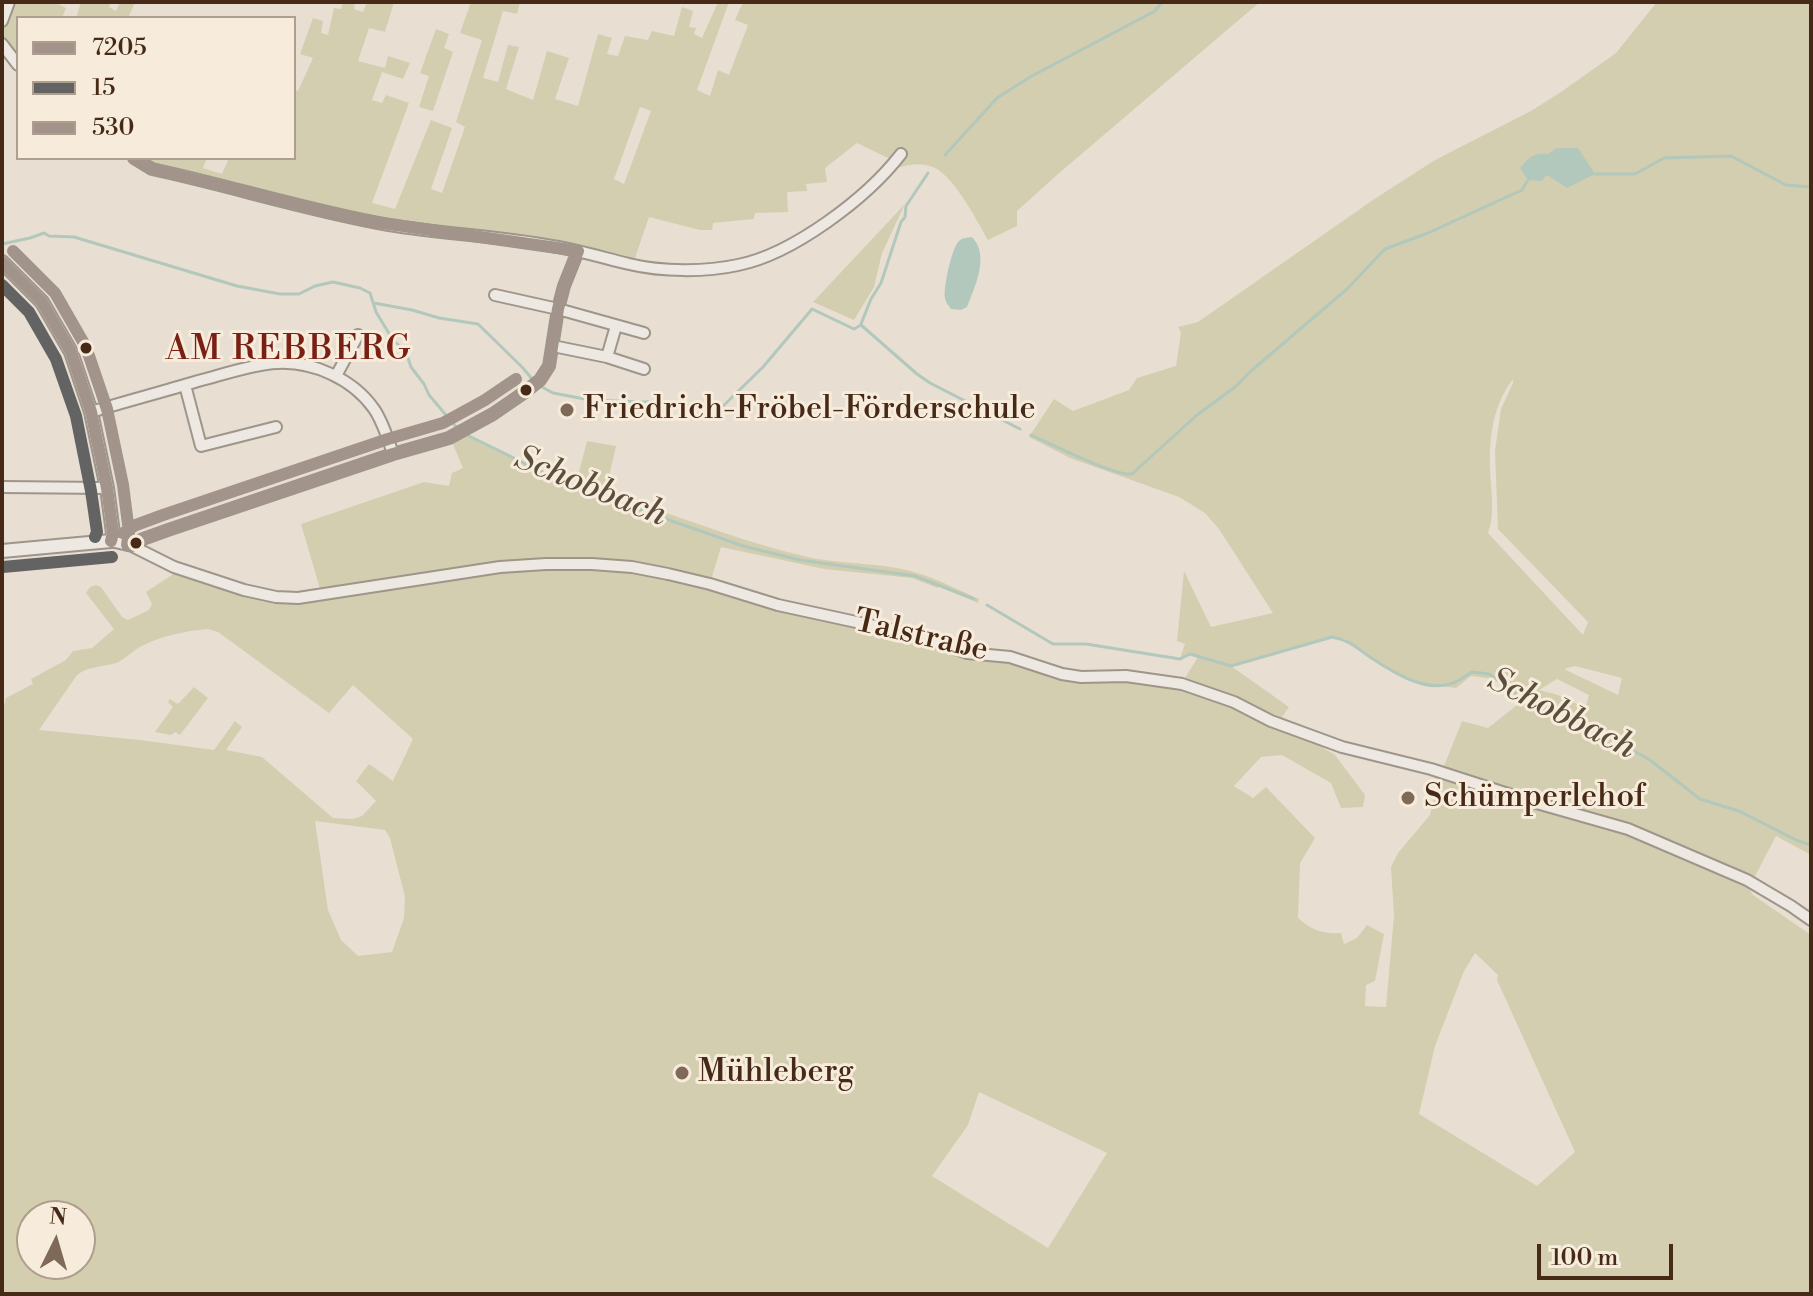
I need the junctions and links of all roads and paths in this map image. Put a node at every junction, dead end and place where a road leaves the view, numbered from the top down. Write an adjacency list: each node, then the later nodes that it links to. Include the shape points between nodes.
1 (9, 2): 2 (street)
2 (2, 21)
3 (2, 44): 4 (street)
4 (16, 62)
5 (901, 154): 7 (street, via 836,217 766,258 736,266 659,269)
6 (137, 160): 7 (street, via 152,169 330,213)
7 (578, 251): 10 (street)
8 (2, 262): 19 (street, via 42,302 71,352)
9 (495, 295): 10 (street)
10 (558, 309): 11 (street); 14 (street)
11 (616, 326): 12 (street); 15 (street)
12 (644, 333)
13 (358, 335): 17 (street)
14 (553, 346): 15 (street); 21 (street, via 540,380 504,407 449,438)
15 (607, 357): 16 (street)
16 (644, 369)
17 (336, 376): 18 (street, via 277,363); 21 (street, via 374,409)
18 (185, 385): 19 (street); 20 (street, via 201,446)
19 (91, 412): 23 (street)
20 (276, 427)
21 (393, 454): 25 (street)
22 (2, 487): 23 (street)
23 (107, 488): 24 (street)
24 (111, 541): 25 (street, Talstraße); 26 (street, Talstraße)
25 (132, 546): 27 (street, Talstraße, via 174,567 244,590 298,598 500,567 632,567 1062,674 1182,684 1342,747 1628,829 1747,880)
26 (2, 551)
27 (1811, 920)

